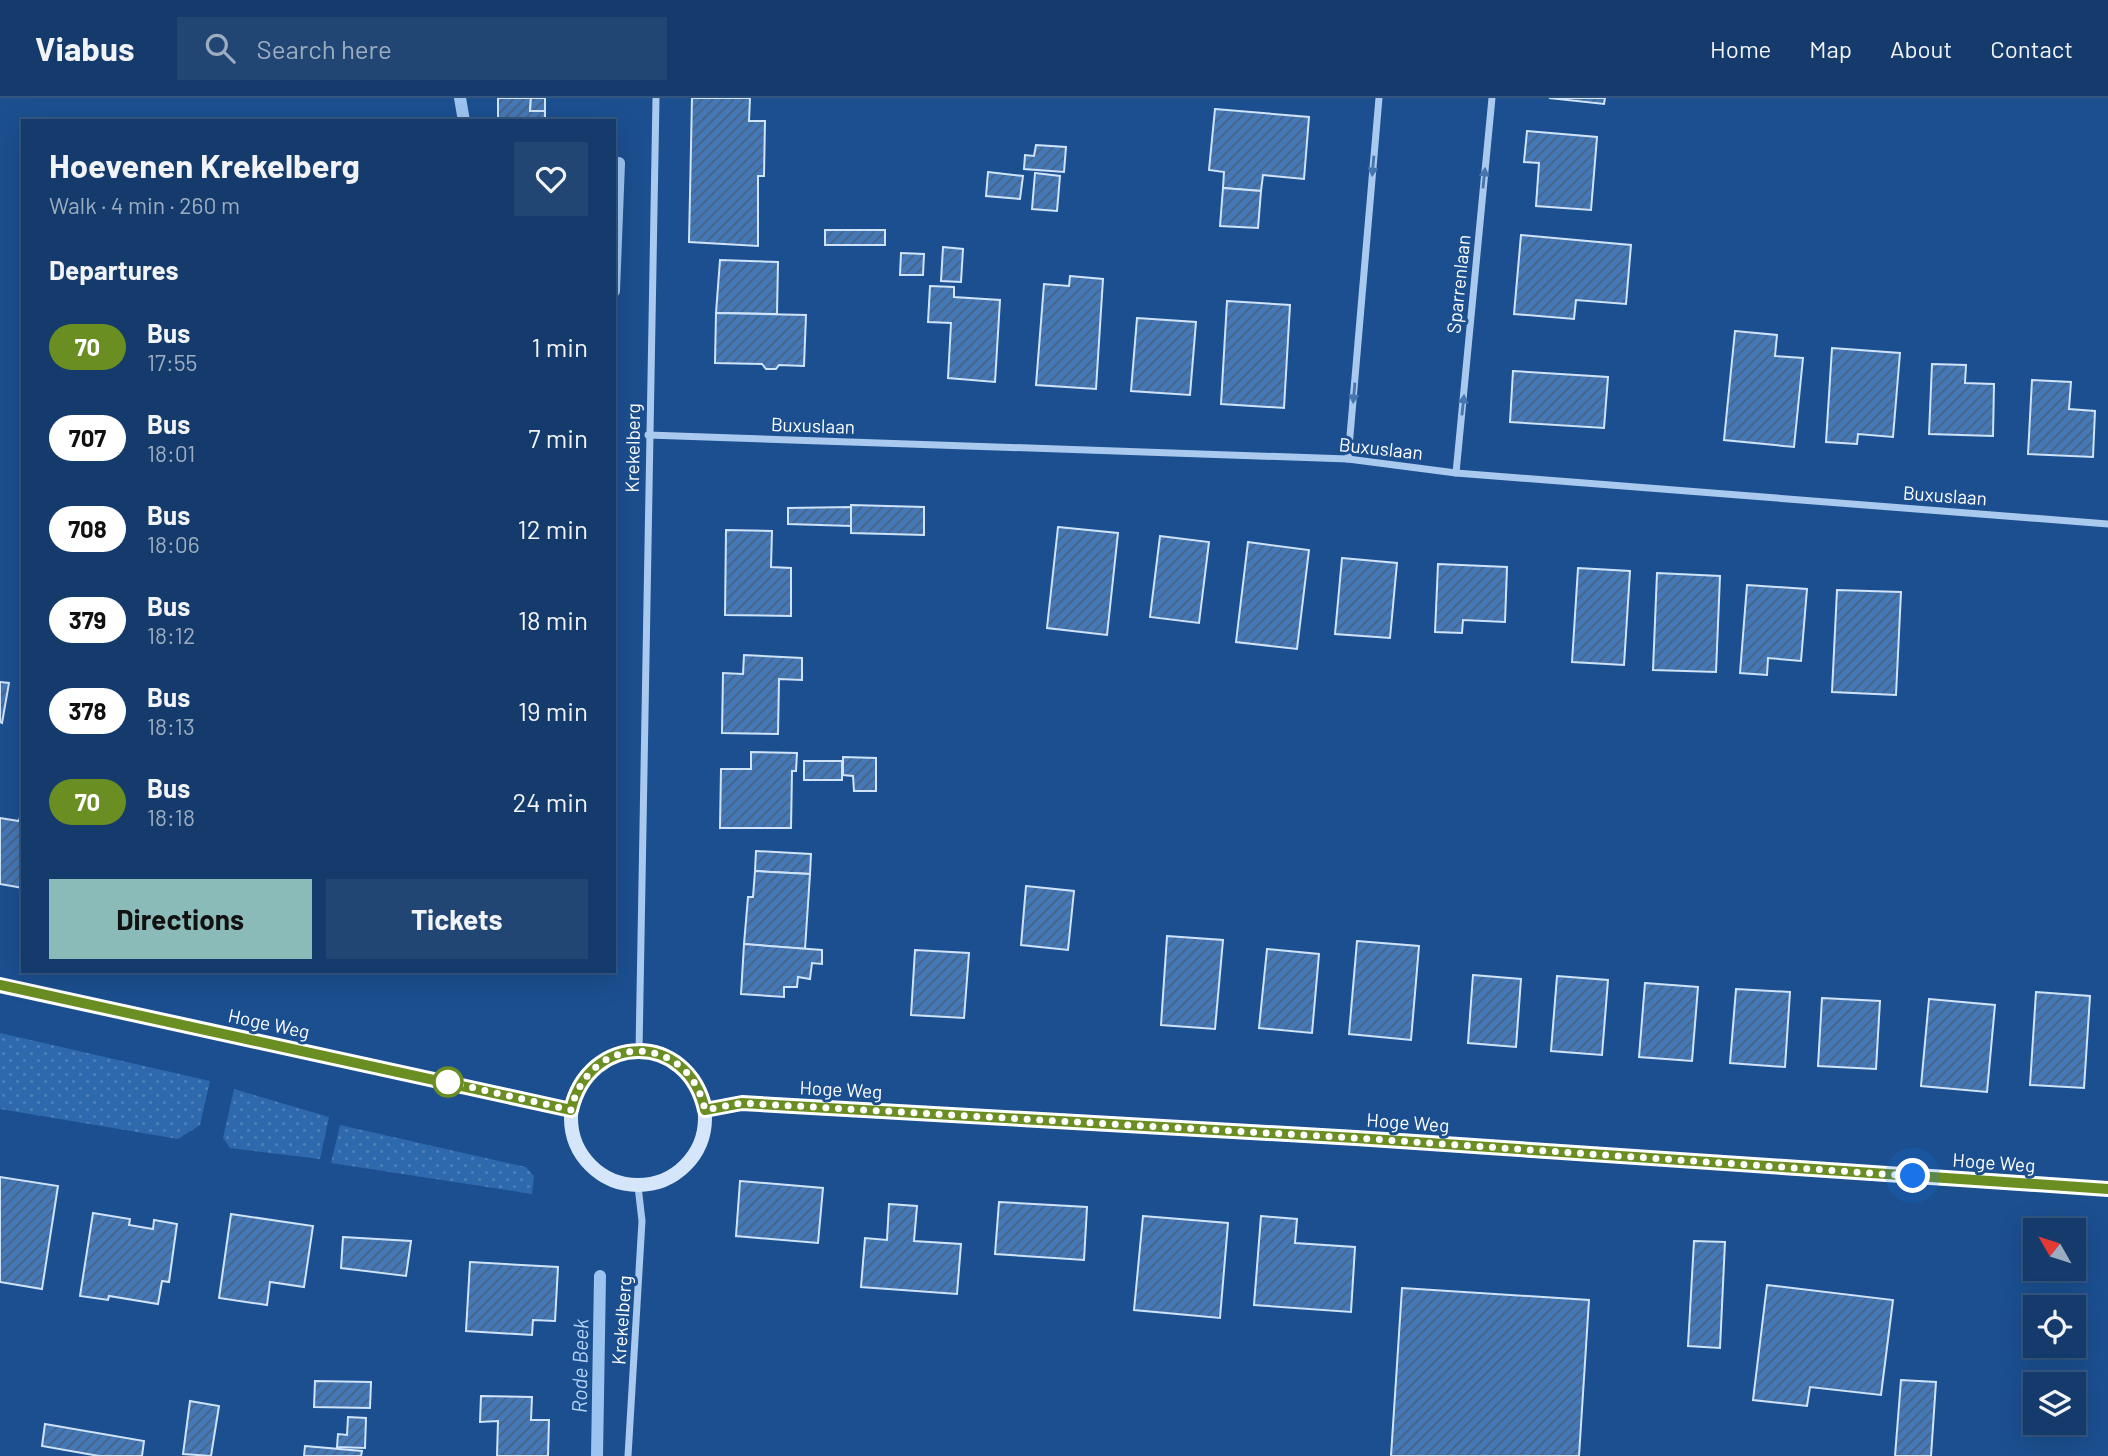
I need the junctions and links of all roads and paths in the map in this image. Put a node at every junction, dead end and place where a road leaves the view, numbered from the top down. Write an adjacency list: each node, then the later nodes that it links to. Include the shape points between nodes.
1 (656, 98): 4 (street, Krekelberg)
2 (1379, 98): 5 (street, one-way to 5)
3 (1492, 98): 6 (street, Sparrenlaan, one-way to 3)
4 (648, 435): 5 (street, Buxuslaan); 9 (street, Krekelberg)
5 (1348, 459): 6 (street, Buxuslaan)
6 (1456, 473): 7 (street, Buxuslaan)
7 (2108, 524)
8 (0, 985): 10 (street, Hoge Weg)
9 (639, 1051): 10 (street, via 622,1052 594,1068 582,1080); 11 (street, via 655,1053 683,1068 702,1094)
10 (571, 1110): 12 (street, via 574,1139 588,1163 611,1180)
11 (705, 1110): 12 (street, via 705,1129 689,1163 657,1183); 13 (street, Hoge Weg, via 742,1103 1314,1135)
12 (638, 1186): 14 (street, Krekelberg, via 642,1221)
13 (2108, 1189)
14 (628, 1456)

